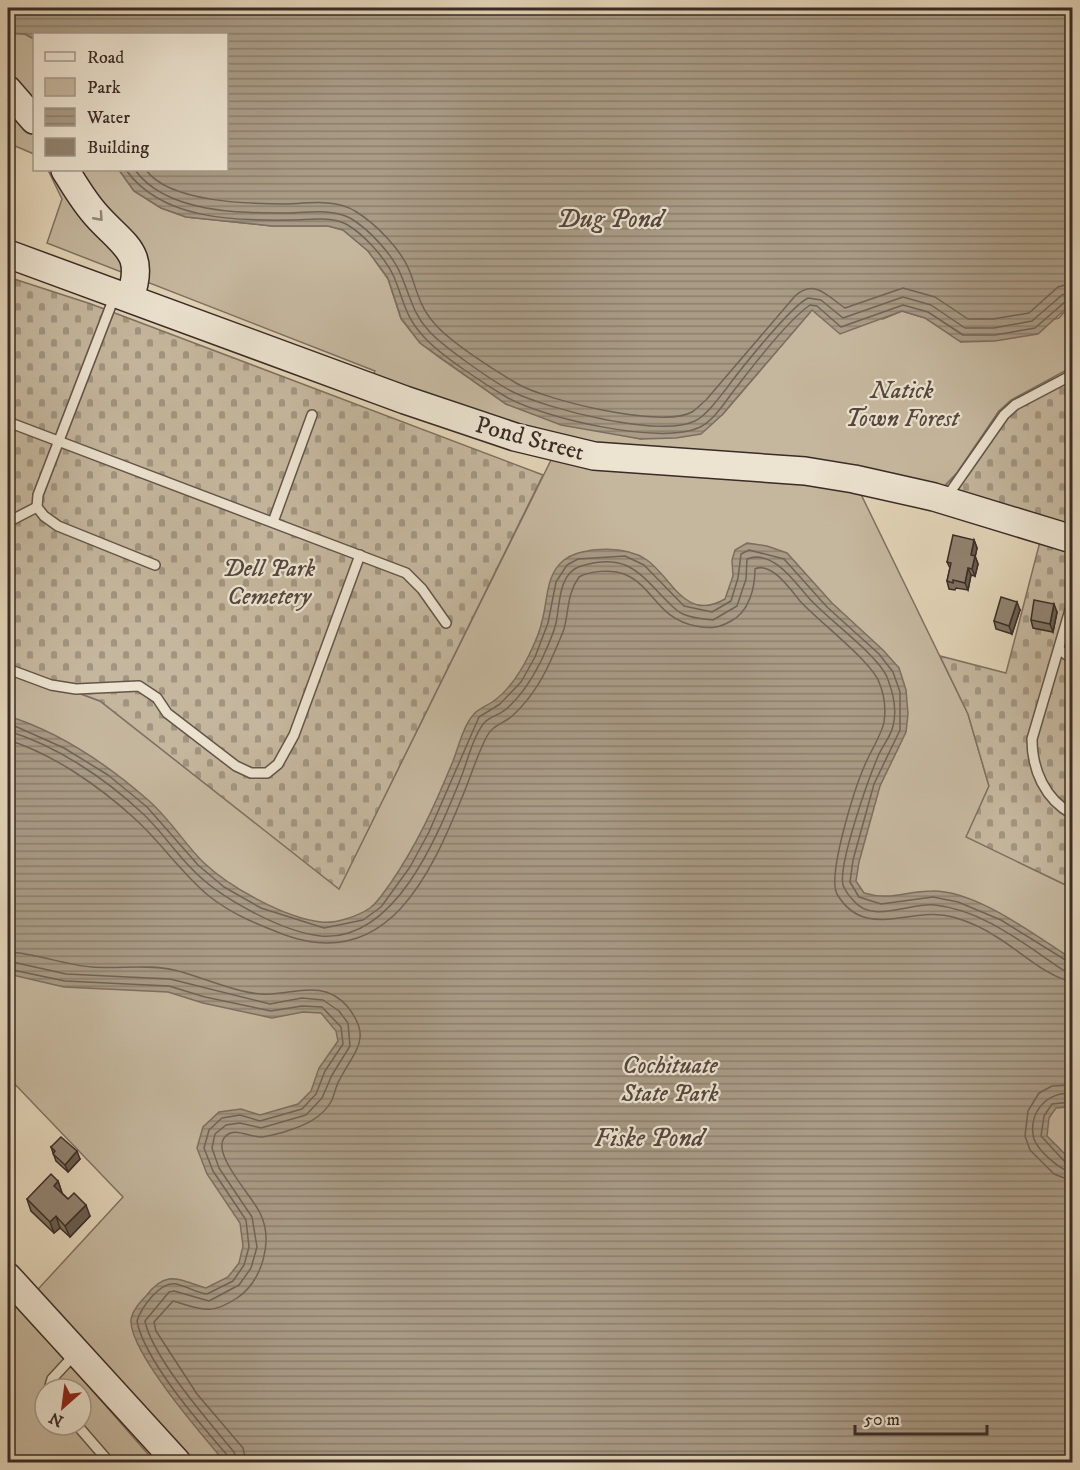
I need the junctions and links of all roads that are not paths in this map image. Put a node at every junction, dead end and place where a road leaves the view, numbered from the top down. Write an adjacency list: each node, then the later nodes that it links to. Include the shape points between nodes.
1 (8, 90): 2 (street)
2 (33, 119)
3 (66, 171): 5 (street, one-way to 5, via 95,214 129,247 137,272)
4 (8, 254): 5 (street, Pond Street)
5 (123, 296): 9 (lane); 10 (street, Pond Street, via 471,423 557,447 634,460 805,471)
6 (1072, 375): 10 (lane, via 1015,405 1004,415)
7 (312, 416): 13 (lane)
8 (8, 422): 9 (lane)
9 (58, 442): 11 (lane); 13 (lane)
10 (944, 500): 14 (street, Pond Street)
11 (37, 507): 12 (lane); 16 (lane, via 58,526)
12 (8, 522)
13 (273, 522): 15 (lane)
14 (1072, 539)
15 (360, 555): 18 (lane, via 406,573); 21 (lane, via 294,735 278,764 267,773 251,773 236,766 167,713 157,698 139,686 76,689 51,685)
16 (155, 565)
17 (1072, 603): 19 (lane)
18 (446, 622)
19 (1060, 650): 20 (lane); 22 (lane, via 1032,739 1032,756 1046,790)
20 (1072, 659)
21 (8, 669)
22 (1072, 814)
23 (8, 1276): 24 (street)
24 (78, 1352): 25 (lane); 28 (street)
25 (54, 1377)
26 (87, 1437): 27 (lane)
27 (109, 1462)
28 (177, 1462)

